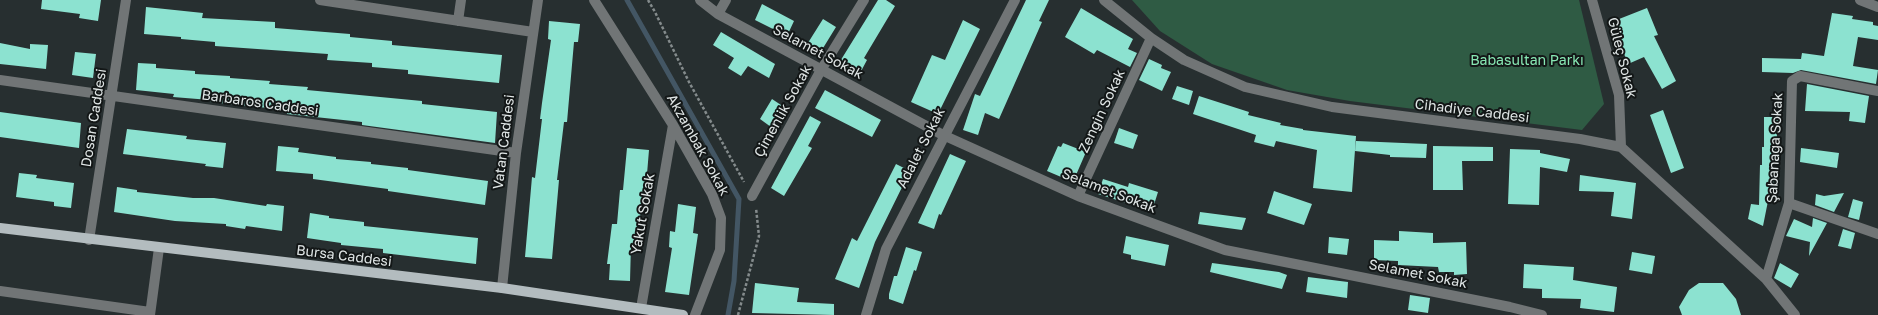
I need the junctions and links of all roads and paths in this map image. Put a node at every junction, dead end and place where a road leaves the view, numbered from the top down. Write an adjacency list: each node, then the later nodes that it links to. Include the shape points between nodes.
1 (126, 0): 23 (street, Dosan Caddesi)
2 (320, 0): 14 (street)
3 (461, 0): 17 (street)
4 (538, 0): 18 (street, Vatan Caddesi)
5 (594, 0): 24 (street, Akzambak Sokak)
6 (648, 0): 28 (path, via 688,82)
7 (700, 0): 16 (street, Selamet Sokak)
8 (726, 0): 16 (street)
9 (864, 0): 20 (street, Çimenlik Sokak)
10 (1014, 0): 25 (street, Adalet Sokak)
11 (1104, 0): 19 (street, Cihadiye Caddesi)
12 (1592, 0): 26 (street, Güleç Sokak, via 1619,95)
13 (1860, 0): 15 (street)
14 (382, 5): 17 (street)
15 (1878, 7)
16 (718, 14): 20 (street, Selamet Sokak)
17 (458, 21): 18 (street)
18 (533, 32): 27 (street, Vatan Caddesi)
19 (1151, 38): 26 (street, Cihadiye Caddesi, via 1184,60 1245,87 1332,107 1580,139); 29 (street, Zengin Sokak)
20 (821, 70): 25 (street, Selamet Sokak); 28 (street, Çimenlik Sokak)
21 (0, 80): 23 (street, Barbaros Caddesi)
22 (1878, 91): 30 (street, Şabanağa Sokak, via 1800,76 1792,81)
23 (112, 96): 27 (street, Barbaros Caddesi); 33 (street, Dosan Caddesi)
24 (673, 125): 38 (street, Yakut Sokak); 41 (street, Akzambak Sokak, via 712,194 721,218 720,250)
25 (943, 135): 29 (street, Selamet Sokak); 43 (street, Adalet Sokak, via 886,248)
26 (1621, 147): 35 (street)
27 (516, 153): 36 (street, Vatan Caddesi)
28 (752, 196): 42 (path, via 757,211 759,236)
29 (1078, 196): 44 (street, Selamet Sokak, via 1225,250)
30 (1789, 203): 32 (street); 35 (street, Şabanağa Sokak)
31 (0, 228): 33 (main road, Bursa Caddesi)
32 (1878, 234)
33 (89, 240): 34 (main road, Bursa Caddesi)
34 (159, 248): 36 (main road, Bursa Caddesi); 39 (street)
35 (1766, 279): 45 (street)
36 (502, 288): 38 (main road, Bursa Caddesi)
37 (0, 291): 39 (street)
38 (641, 308): 40 (main road, Bursa Caddesi)
39 (150, 314)
40 (683, 315)
41 (695, 315)
42 (738, 315)
43 (866, 315)
44 (1542, 315)
45 (1794, 315)

